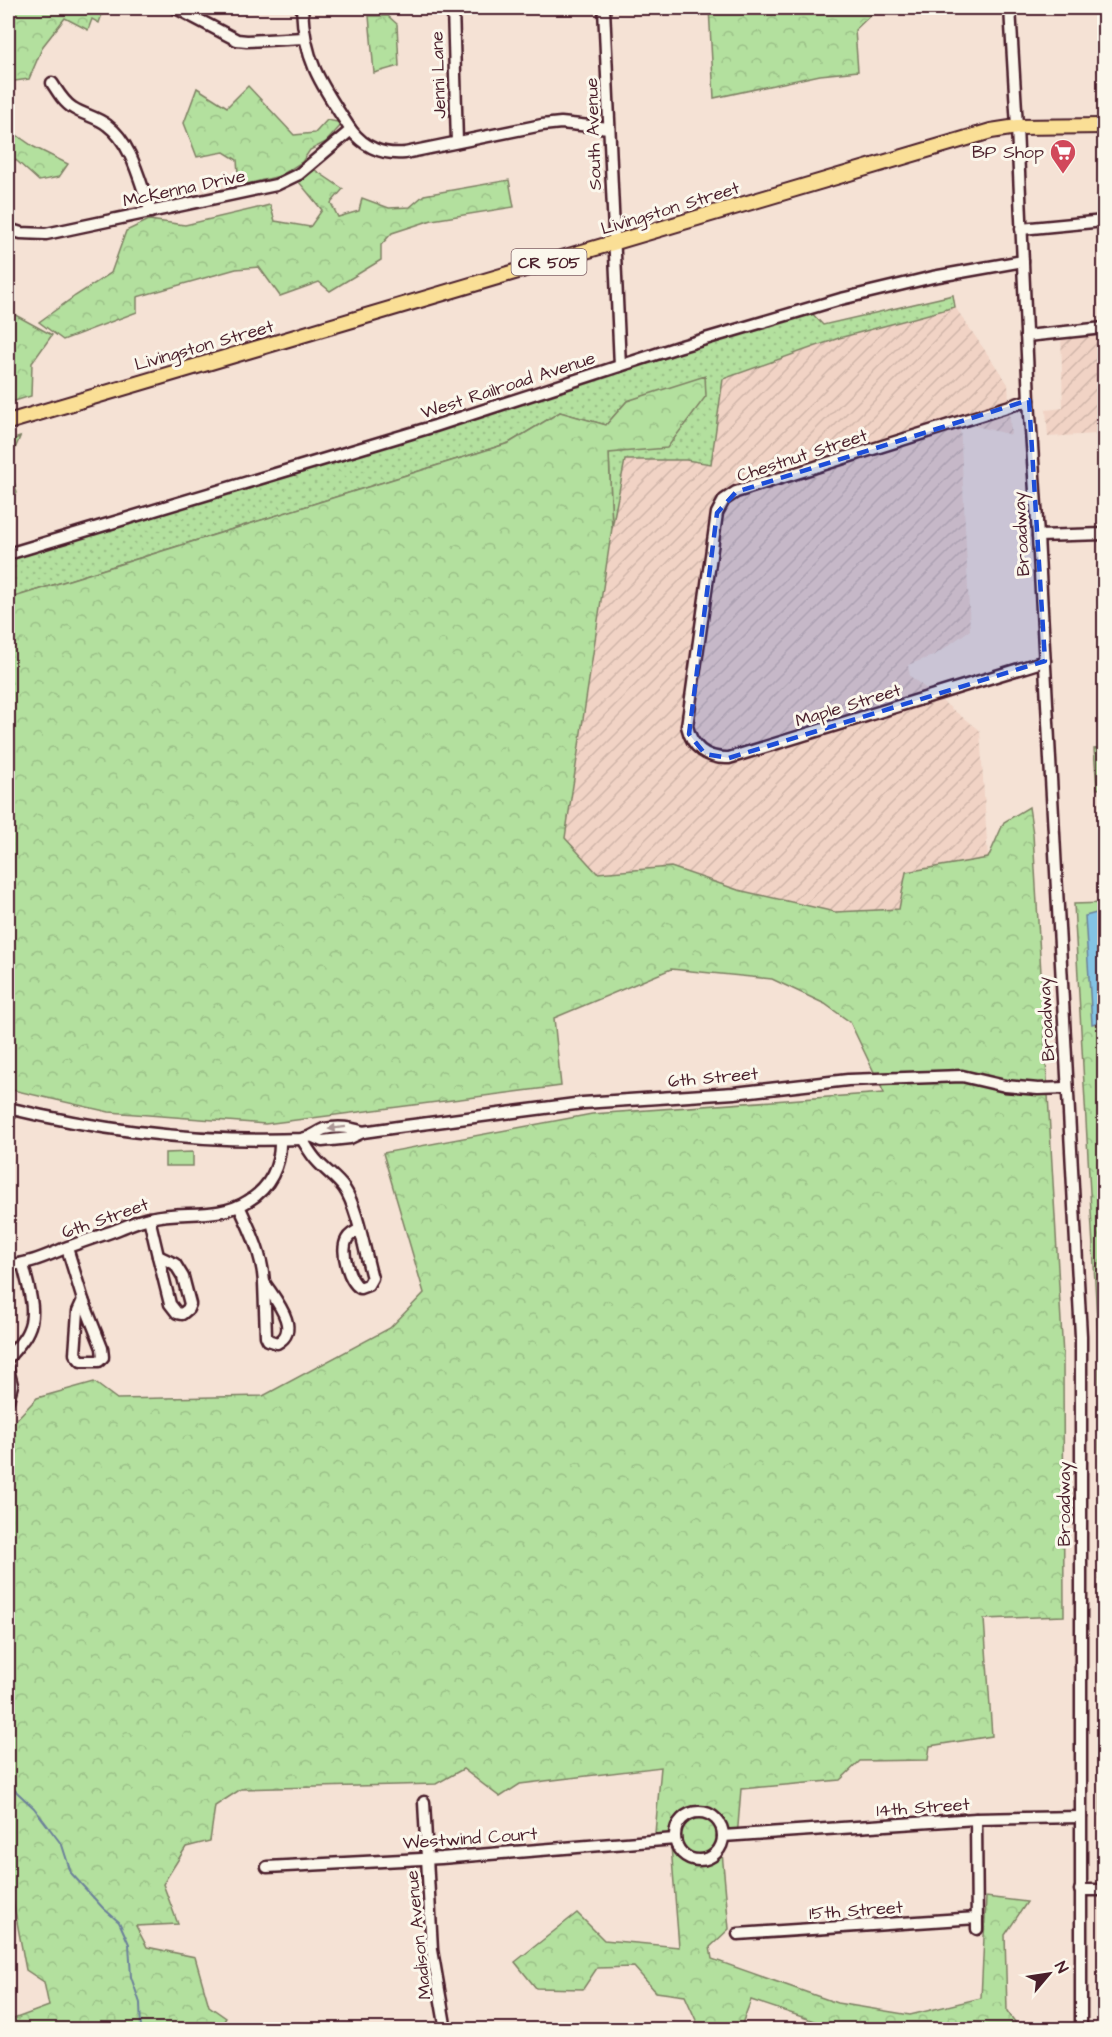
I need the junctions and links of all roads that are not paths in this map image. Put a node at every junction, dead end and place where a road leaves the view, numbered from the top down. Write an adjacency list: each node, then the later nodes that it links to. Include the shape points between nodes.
1 (176, 8): 6 (street, via 237,40)
2 (302, 8): 6 (street)
3 (453, 8): 12 (street, Jenni Lane)
4 (604, 8): 10 (street, South Avenue)
5 (1010, 8): 9 (street, Broadway)
6 (304, 38): 11 (street, via 319,81)
7 (52, 83): 13 (street, via 73,108 107,125 118,138 131,157)
8 (1104, 126): 9 (main road, Livingston Street / CR 505)
9 (1017, 127): 16 (street, Broadway); 17 (main road, Livingston Street / CR 505, via 991,131)
10 (609, 128): 12 (street, via 561,123); 17 (street, South Avenue)
11 (351, 130): 12 (street, via 372,149 393,154); 13 (street, McKenna Drive, via 299,174 276,186)
12 (457, 142)
13 (151, 212): 15 (street, McKenna Drive, via 46,234)
14 (1104, 221): 16 (street)
15 (8, 229)
16 (1021, 229): 18 (street, Broadway)
17 (614, 243): 21 (street, South Avenue); 23 (main road, Livingston Street / CR 505)
18 (1023, 261): 20 (street, Broadway); 21 (street, West Railroad Avenue, via 841,299)
19 (1104, 328): 20 (street)
20 (1026, 336): 22 (street, Broadway)
21 (620, 366): 26 (street, West Railroad Avenue, via 435,426)
22 (1029, 400): 25 (street, Broadway); 28 (street, Chestnut Street, via 736,492 724,500 717,513)
23 (8, 422)
24 (1104, 534): 25 (street)
25 (1038, 536): 27 (street, Broadway)
26 (8, 554)
27 (1045, 661): 28 (street, Maple Street, via 729,758 713,757 699,749 689,734); 29 (street, Broadway)
28 (688, 713)
29 (1066, 1088): 31 (street, 6th Street, via 1005,1086 962,1076 848,1080 734,1093 583,1103 363,1132 350,1138); 46 (street, Broadway, via 1081,1336)
30 (8, 1108): 32 (street, 6th Street, via 142,1134 227,1141)
31 (307, 1138): 32 (street, 6th Street); 35 (street, via 317,1161 348,1193)
32 (280, 1140): 33 (street, 6th Street, via 278,1163 271,1178 260,1192)
33 (239, 1206): 34 (street, 6th Street); 40 (street, via 262,1259)
34 (149, 1218): 36 (street, 6th Street); 37 (street)
35 (359, 1230): 35 (street, via 372,1278 360,1288 351,1276 345,1248 349,1236)
36 (67, 1248): 38 (street, 6th Street); 41 (street)
37 (158, 1256): 37 (street, via 170,1304 182,1314 190,1304 183,1277 175,1264)
38 (23, 1264): 39 (street, 6th Street); 42 (street, via 31,1322 26,1336)
39 (8, 1266)
40 (264, 1282): 40 (street, via 266,1336 277,1343 286,1332 286,1318)
41 (82, 1300): 41 (street, via 102,1348 99,1361 81,1361 75,1354)
42 (8, 1358)
43 (8, 1369): 44 (street, via 12,1385)
44 (8, 1400)
45 (424, 1802): 50 (street, Madison Avenue)
46 (1081, 1817): 47 (street, 14th Street); 52 (street, Broadway)
47 (976, 1820): 48 (street, 14th Street); 54 (street, 15th Street, via 977,1924)
48 (723, 1836): 49 (street, via 718,1852 704,1860 688,1858); 49 (street, via 713,1816 698,1812 679,1823)
49 (675, 1839): 50 (street, Westwind Court)
50 (427, 1859): 51 (street, Westwind Court); 55 (street, Madison Avenue, via 432,1950)
51 (267, 1867)
52 (1080, 1890): 53 (street); 56 (street, Broadway)
53 (1104, 1890)
54 (738, 1934)
55 (446, 2030)
56 (1081, 2030)

